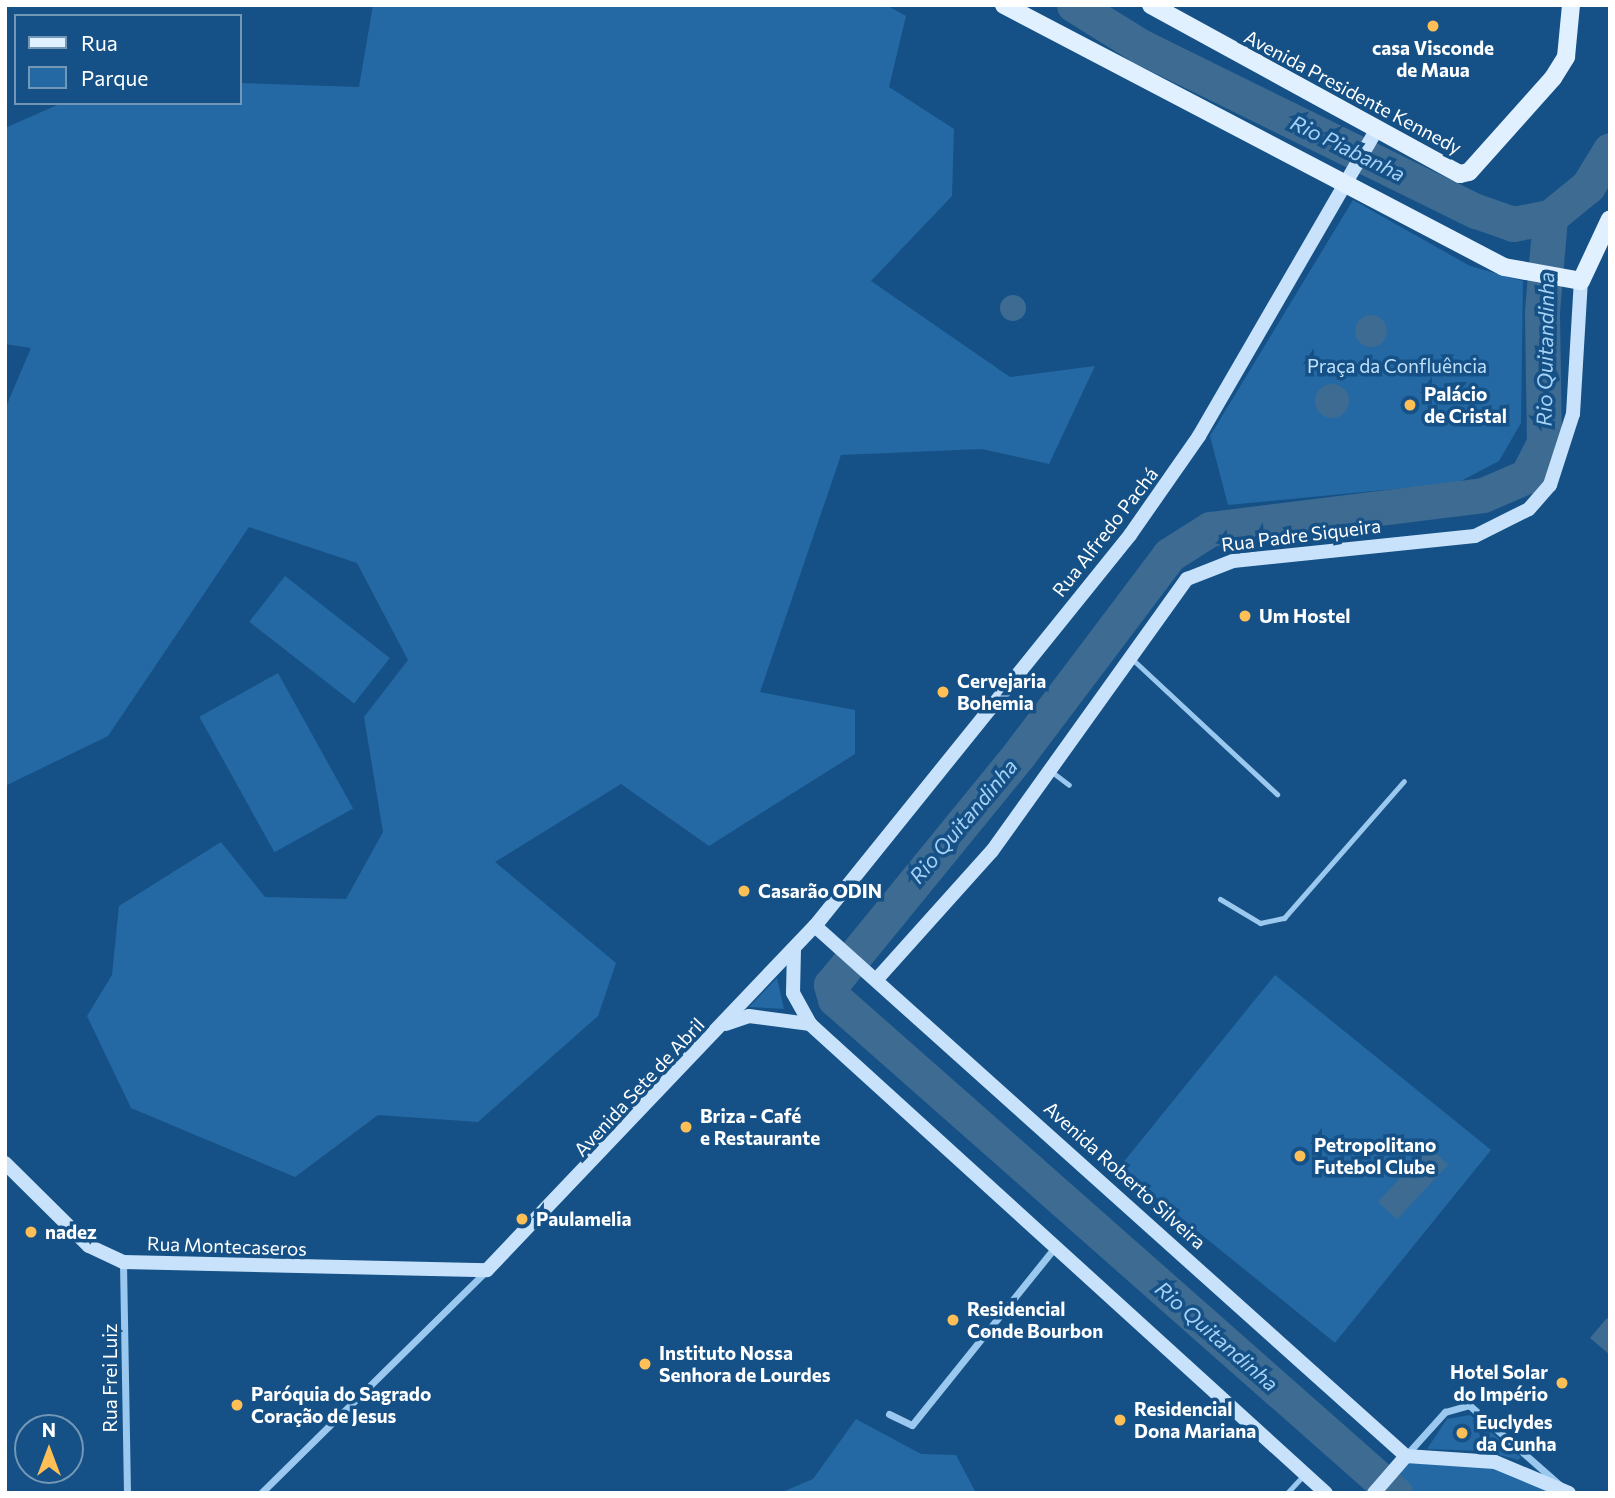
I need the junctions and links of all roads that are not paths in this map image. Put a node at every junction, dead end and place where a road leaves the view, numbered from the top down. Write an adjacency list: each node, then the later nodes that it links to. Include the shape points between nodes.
1 (1004, 5): 5 (main road)
2 (1151, 5): 4 (main road, Avenida Presidente Kennedy)
3 (1571, 5): 4 (main road, Avenida Presidente Kennedy, via 1566,57 1553,78 1469,172 1460,174)
4 (1375, 132): 5 (main road, Rua Alfredo Pachá)
5 (1348, 179): 7 (main road, via 1504,267); 14 (main road, Rua Alfredo Pachá, via 1166,486)
6 (1610, 219): 7 (main road, Rua Padre Siqueira)
7 (1573, 279): 8 (main road, Rua Padre Siqueira, via 1573,414 1550,485 1530,509 1475,536 1204,569 1187,579)
8 (1130, 658): 9 (main road, Rua Padre Siqueira); 12 (lane)
9 (1050, 771): 11 (lane); 16 (main road, Rua Padre Siqueira, via 992,851)
10 (1404, 781): 13 (lane, via 1284,918 1260,923)
11 (1069, 785)
12 (1277, 794)
13 (1220, 900)
14 (815, 926): 15 (main road, Avenida Sete de Abril); 16 (main road, Avenida Roberto Silveira)
15 (794, 949): 17 (main road, Avenida Sete de Abril); 18 (main road, via 793,993)
16 (875, 977): 24 (main road, Avenida Roberto Silveira)
17 (725, 1024): 18 (main road, via 749,1016); 22 (main road, Avenida Sete de Abril)
18 (810, 1024): 20 (main road)
19 (5, 1163): 21 (main road, Rua Montecaseros, via 89,1246)
20 (1057, 1245): 23 (street, via 912,1425); 25 (main road)
21 (123, 1262): 22 (main road, Rua Montecaseros); 27 (street, Rua Frei Luiz)
22 (487, 1270): 28 (street)
23 (889, 1414)
24 (1406, 1456): 26 (main road, via 1495,1462); 26 (street, via 1445,1412 1469,1405); 31 (main road)
25 (1308, 1471): 29 (lane); 30 (main road)
26 (1565, 1490)
27 (127, 1493)
28 (261, 1493)
29 (1287, 1493)
30 (1326, 1493)
31 (1374, 1493)

